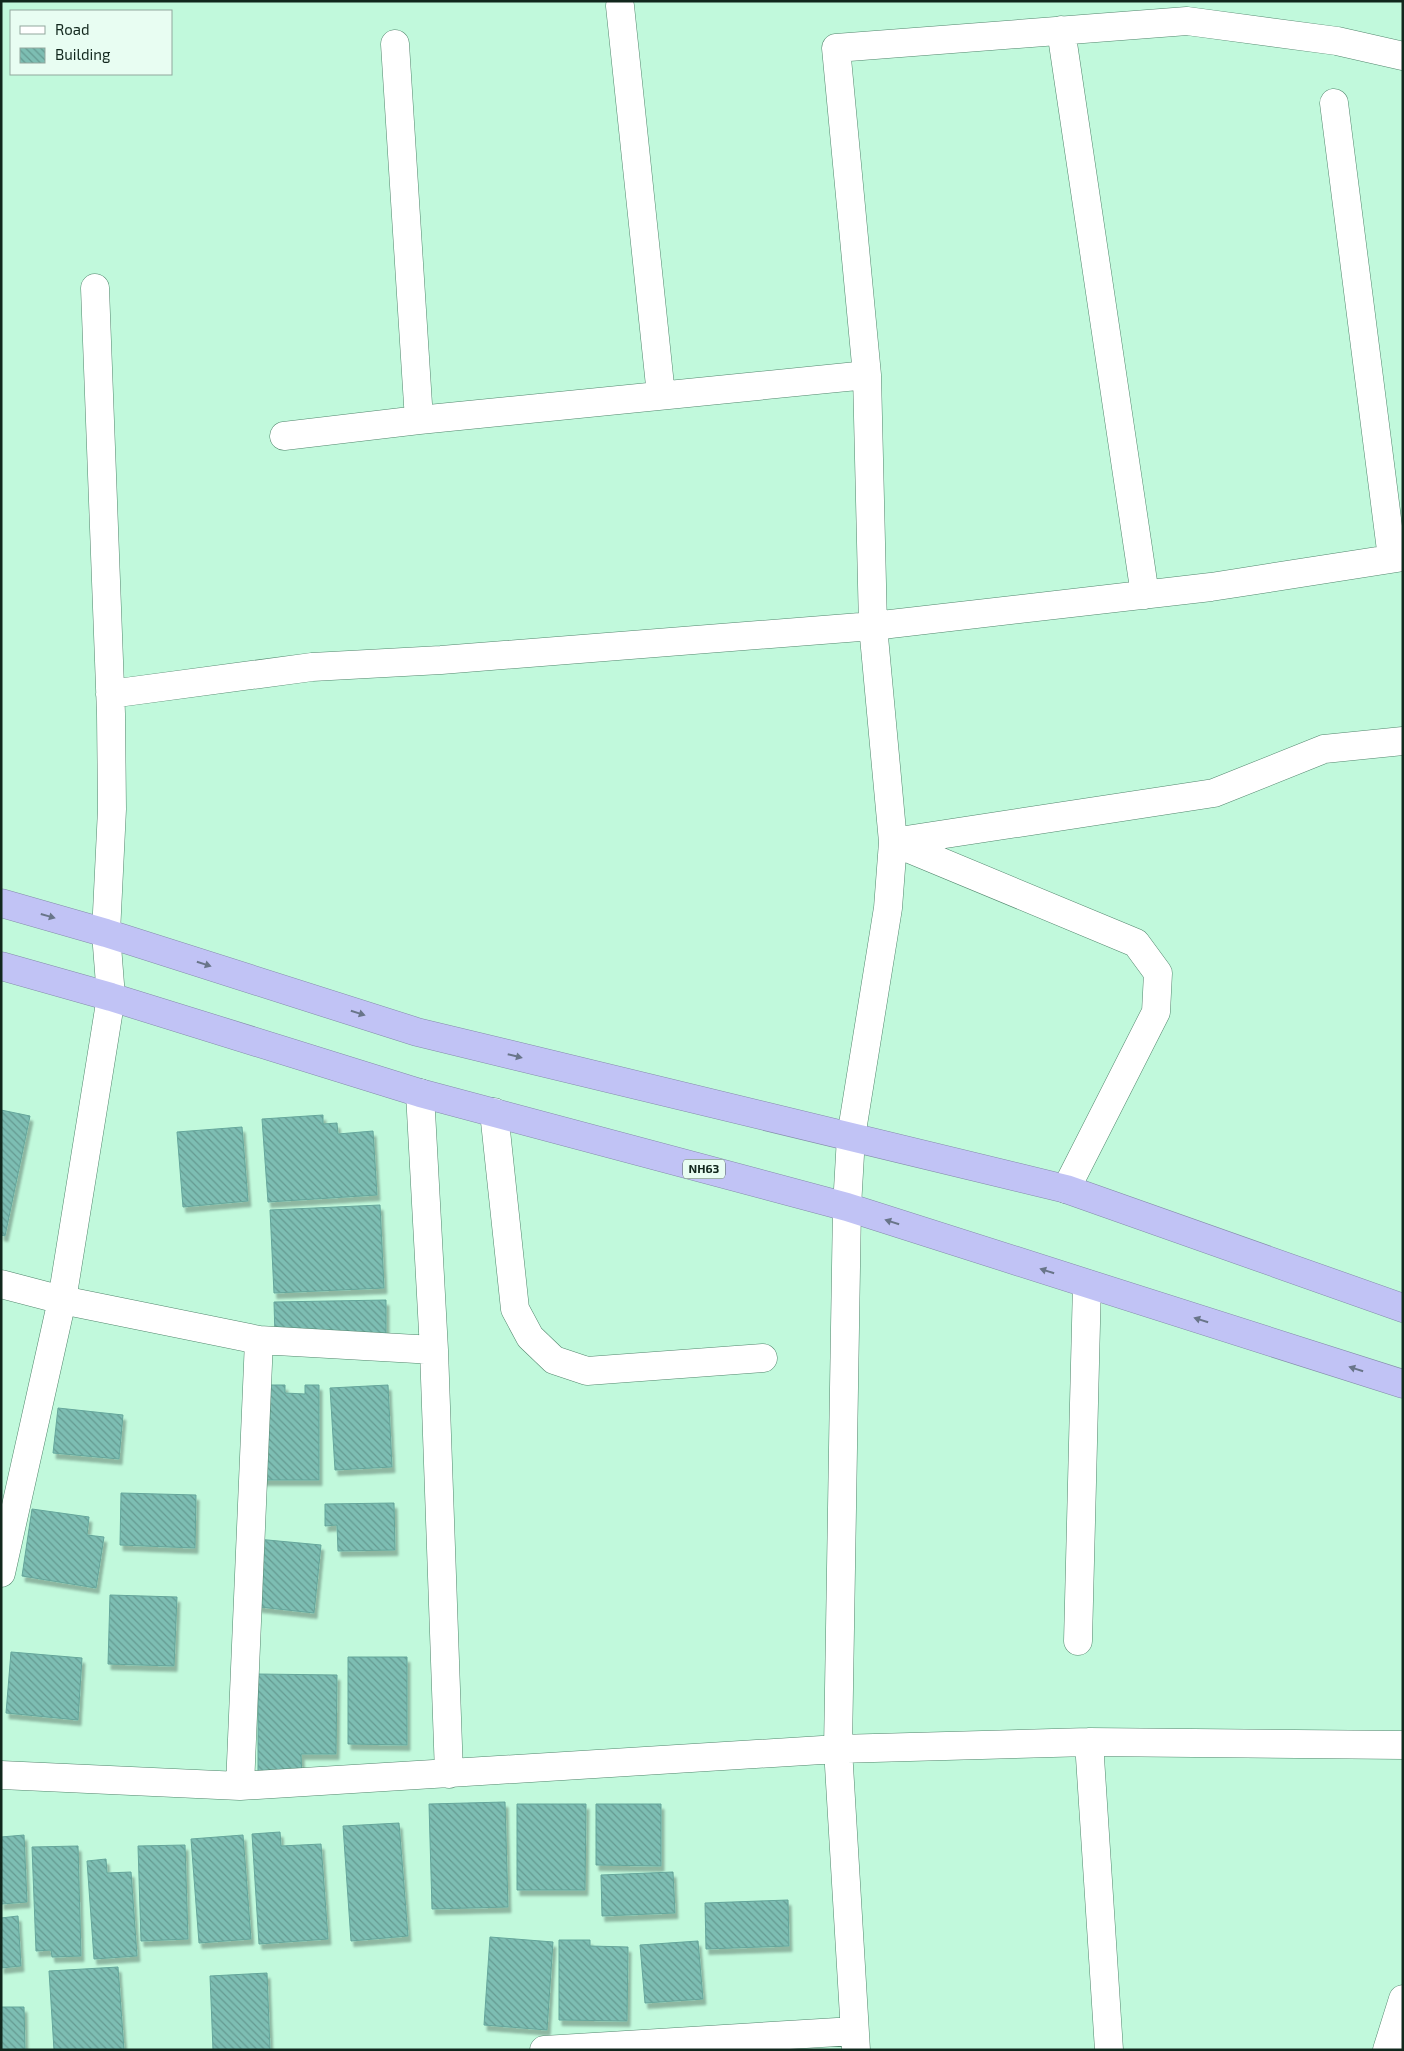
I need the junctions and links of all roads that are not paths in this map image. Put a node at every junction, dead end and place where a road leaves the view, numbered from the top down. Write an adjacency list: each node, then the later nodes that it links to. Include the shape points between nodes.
1 (620, 6): 8 (street)
2 (1061, 30): 4 (street, via 1187,21 1337,41); 7 (street, via 836,48); 12 (street)
3 (395, 44): 9 (street)
4 (1403, 56)
5 (1334, 103): 11 (street)
6 (95, 288): 14 (street)
7 (867, 375): 8 (street); 13 (street)
8 (660, 396): 9 (street)
9 (419, 420): 10 (street)
10 (284, 436)
11 (1397, 557): 12 (street)
12 (1145, 595): 13 (street)
13 (873, 626): 14 (street, via 312,667); 16 (street)
14 (110, 694): 18 (street, via 112,809)
15 (1403, 741): 16 (street, via 1324,749 1214,793)
16 (893, 842): 23 (street, via 888,908); 24 (street, via 1136,943 1158,973 1156,1012)
17 (1, 903): 18 (highway, one-way to 18)
18 (106, 933): 20 (street); 23 (highway, one-way to 23, via 418,1032)
19 (1, 966): 20 (highway, NH63)
20 (111, 997): 21 (highway, NH63); 28 (street)
21 (420, 1093): 22 (highway, NH63); 31 (street)
22 (494, 1112): 25 (highway, NH63); 32 (street, via 515,1309 530,1337 554,1360 587,1370)
23 (851, 1137): 24 (highway); 25 (street)
24 (1066, 1189): 29 (highway)
25 (847, 1207): 27 (highway, NH63, one-way to 25); 38 (street)
26 (1, 1284): 28 (street)
27 (1087, 1284): 33 (highway, NH63, one-way to 27); 35 (street)
28 (62, 1300): 30 (street); 34 (street)
29 (1403, 1308)
30 (259, 1340): 31 (street); 41 (street)
31 (434, 1350): 39 (street)
32 (763, 1358)
33 (1403, 1384)
34 (1, 1573)
35 (1078, 1640)
36 (1089, 1742): 37 (street); 38 (street); 45 (street)
37 (1403, 1745)
38 (838, 1749): 39 (street); 43 (street)
39 (449, 1774): 41 (street)
40 (1, 1775): 41 (street)
41 (240, 1786)
42 (1403, 1999): 46 (street)
43 (855, 2040): 44 (street)
44 (544, 2050)
45 (1109, 2050)
46 (1387, 2050)

